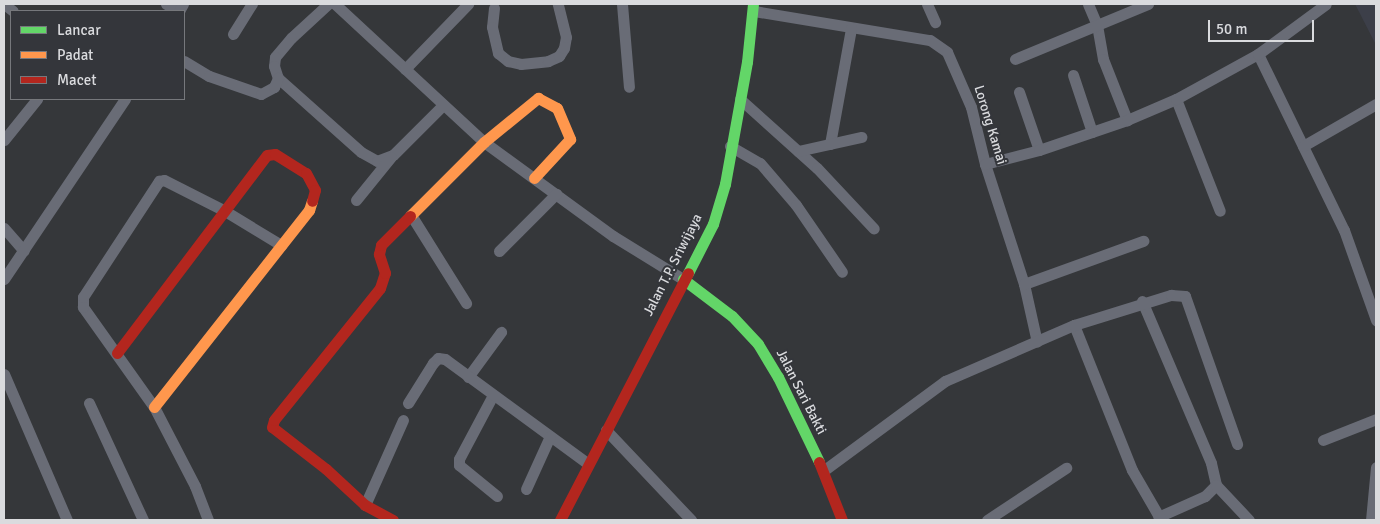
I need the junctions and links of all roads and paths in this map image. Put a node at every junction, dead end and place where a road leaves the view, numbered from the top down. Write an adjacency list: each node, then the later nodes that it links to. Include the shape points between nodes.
1 (166, 4): 14 (street)
2 (252, 4): 18 (street)
3 (328, 4): 24 (street, via 275,57)
4 (335, 4): 22 (street)
5 (468, 4): 22 (street)
6 (558, 4): 13 (street, via 566,37 559,56 548,61 520,64 508,61 498,53 492,27)
7 (622, 4): 25 (street)
8 (927, 4): 15 (street)
9 (1088, 4): 16 (street)
10 (1148, 4): 16 (street)
11 (1326, 4): 19 (street)
12 (753, 7): 17 (street, Lorong Kamai); 27 (street, Jalan T.P. Sriwijaya)
13 (494, 8)
14 (177, 10)
15 (935, 22)
16 (1097, 25): 20 (street); 33 (street, via 1103,59)
17 (851, 28): 38 (street); 44 (street, Lorong Kamai, via 939,44 947,52 971,107)
18 (233, 34)
19 (1258, 54): 28 (street); 40 (street)
20 (1015, 59)
21 (185, 62): 24 (street, via 209,76 260,94 274,87)
22 (405, 69): 32 (street)
23 (1073, 75): 34 (street)
24 (278, 78): 43 (street, via 369,159 377,161)
25 (629, 87)
26 (1019, 92): 41 (street)
27 (740, 99): 39 (street, Jalan T.P. Sriwijaya); 42 (street)
28 (1176, 99): 33 (street); 49 (street)
29 (36, 100): 36 (street)
30 (124, 100): 55 (street)
31 (1376, 104): 40 (street)
32 (443, 105): 37 (street); 43 (street)
33 (1127, 120): 34 (street)
34 (1092, 132): 41 (street)
35 (862, 137): 38 (street)
36 (4, 140)
37 (484, 142): 45 (street); 45 (street, via 532,100 545,99 557,108 570,139); 50 (street)
38 (830, 144): 42 (street)
39 (730, 146): 57 (street, via 760,163 796,205); 59 (street, Jalan T.P. Sriwijaya, via 725,184 713,224)
40 (1303, 146): 63 (street, via 1344,230)
41 (1039, 150): 44 (street)
42 (798, 151): 52 (street)
43 (393, 155): 47 (street)
44 (985, 164): 60 (street, Lorong Kamai)
45 (534, 178): 46 (street)
46 (556, 194): 56 (street); 59 (street, via 613,236)
47 (356, 200)
48 (225, 211): 54 (street); 54 (street, via 267,155 285,158 306,172 315,190 309,210); 67 (street); 67 (street, via 164,180 153,186 81,303)
49 (1220, 211)
50 (411, 216): 62 (street); 87 (street, via 381,245 379,254 385,273 371,303 274,420 272,427 326,469)
51 (4, 228): 55 (street)
52 (874, 229)
53 (1143, 240): 60 (street)
54 (281, 245): 73 (street)
55 (24, 251): 58 (street)
56 (500, 251)
57 (842, 272)
58 (4, 279)
59 (683, 279): 76 (street, Jalan T.P. Sriwijaya); 83 (street, Jalan Sari Bakti, via 732,316 758,344 778,377)
60 (1024, 284): 66 (street, Lorong Kamai)
61 (1142, 301): 64 (street); 79 (street, via 1171,294 1185,296); 84 (street, via 1211,463)
62 (466, 303)
63 (1376, 320)
64 (1074, 326): 66 (street); 88 (street, via 1132,470)
65 (500, 332): 69 (street)
66 (1036, 342): 83 (street, via 946,381)
67 (117, 353): 73 (street)
68 (4, 374): 89 (street)
69 (468, 377): 70 (street); 72 (street, via 445,359 438,358)
70 (493, 395): 77 (street); 86 (street, via 459,459 459,465)
71 (89, 403): 90 (street)
72 (408, 403)
73 (154, 407): 91 (street, via 195,486)
74 (1376, 419): 78 (street)
75 (403, 420): 87 (street)
76 (606, 430): 80 (street, Jalan T.P. Sriwijaya); 94 (street)
77 (550, 436): 80 (street); 85 (street)
78 (1323, 440)
79 (1237, 444)
80 (588, 463): 93 (street, Jalan T.P. Sriwijaya)
81 (1376, 467): 98 (street)
82 (1066, 468): 96 (street)
83 (824, 471): 95 (street, Jalan Sari Bakti)
84 (1216, 485): 88 (street, via 1206,496); 97 (street)
85 (526, 489)
86 (497, 496)
87 (365, 505): 92 (street)
88 (1159, 519)
89 (67, 520)
90 (143, 520)
91 (208, 520)
92 (393, 520)
93 (560, 520)
94 (691, 520)
95 (842, 520)
96 (987, 520)
97 (1249, 520)
98 (1371, 520)

